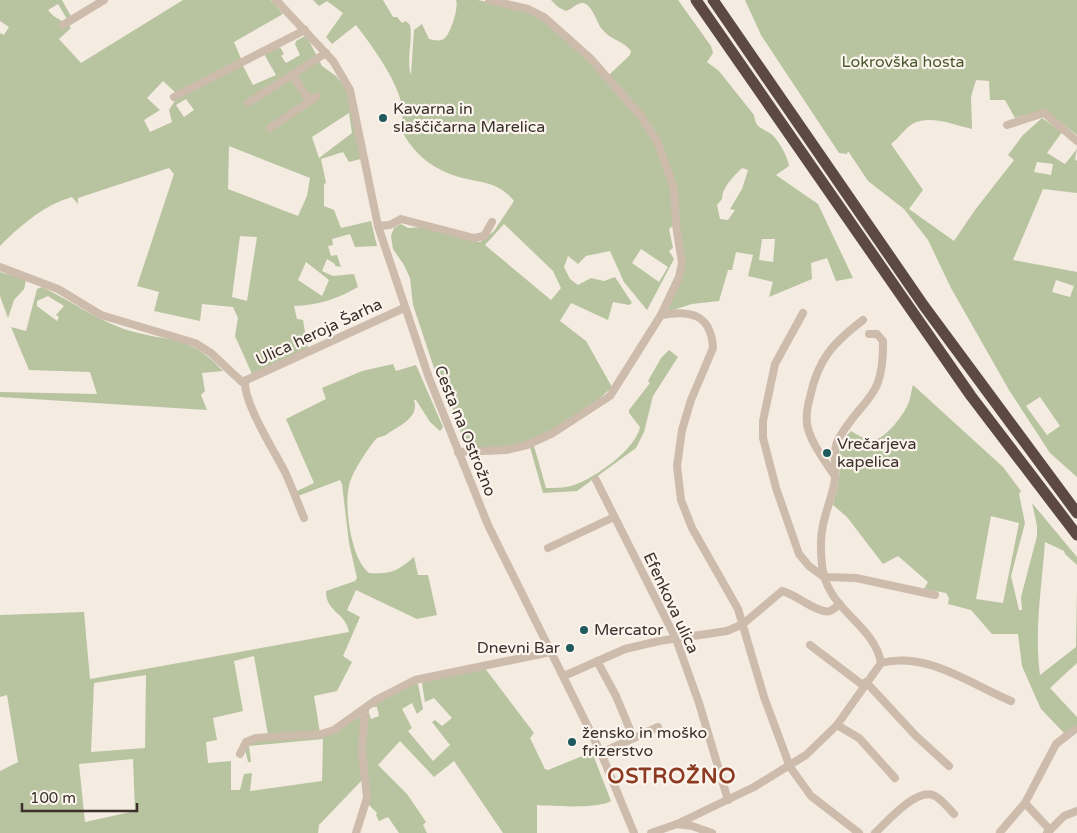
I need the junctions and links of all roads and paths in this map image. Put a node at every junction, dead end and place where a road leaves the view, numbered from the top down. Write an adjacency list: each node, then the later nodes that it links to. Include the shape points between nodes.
1 (104, 0): 6 (street)
2 (276, 0): 7 (street, Cesta na Ostrožno)
3 (488, 0): 22 (street, via 528,9 564,33 628,99 657,141 674,188 682,263)
4 (696, 0): 32 (highway, via 971,396)
5 (713, 0): 29 (highway, via 924,306)
6 (64, 25)
7 (305, 30): 8 (street, Cesta na Ostrožno); 11 (street)
8 (326, 53): 9 (street); 18 (street, Cesta na Ostrožno, via 350,90)
9 (292, 75): 12 (street); 13 (street)
10 (318, 96): 12 (street)
11 (174, 97)
12 (310, 101): 15 (street)
13 (248, 103)
14 (1007, 125): 16 (street, via 1044,113)
15 (270, 128)
16 (1077, 141)
17 (492, 222): 18 (street, via 484,236 474,238 401,219 390,225)
18 (378, 226): 20 (street, Cesta na Ostrožno)
19 (0, 267): 25 (street, Ulica heroja Šarha, via 58,289 101,316 195,344)
20 (404, 308): 25 (street, Ulica heroja Šarha); 26 (street, Cesta na Ostrožno)
21 (803, 313): 34 (street, via 775,364 762,421 763,438 799,554)
22 (661, 315): 26 (street, via 615,389 602,402 553,433 527,445 506,450); 37 (street, via 682,312 698,317 704,322 712,341 682,430 677,466 681,500 692,528 738,609)
23 (863, 320): 27 (street, via 821,361 809,400 807,424 816,448)
24 (869, 334): 27 (street, via 877,334 883,341 880,384 838,439)
25 (245, 382): 31 (street, Ulica heroja Šarha, via 250,404)
26 (458, 452): 40 (street, Cesta na Ostrožno, via 488,525)
27 (835, 476): 34 (street, via 821,528)
28 (596, 480): 30 (street, Efenkova ulica)
29 (1077, 513)
30 (614, 517): 33 (street); 38 (street, Efenkova ulica)
31 (304, 518)
32 (1077, 536)
33 (548, 548)
34 (824, 576): 35 (street, via 856,578); 36 (street)
35 (935, 595)
36 (840, 604): 37 (street, via 831,611 822,611 794,594 782,591); 42 (street, via 876,643)
37 (743, 624): 38 (street, via 727,631); 53 (street, via 764,697)
38 (676, 639): 41 (street, via 625,649); 56 (street, Efenkova ulica)
39 (810, 645): 44 (street)
40 (551, 652): 43 (street, Cesta na Ostrožno); 46 (street, via 415,680 391,691)
41 (597, 661): 43 (street); 50 (street)
42 (881, 662): 44 (street); 45 (street, via 902,659 932,665)
43 (564, 676): 51 (street, Cesta na Ostrožno)
44 (865, 684): 47 (street); 54 (street)
45 (1011, 701)
46 (365, 710): 52 (street, via 334,730 321,734 249,740); 63 (street, via 362,750 367,798)
47 (837, 725): 53 (street); 55 (street, via 859,738)
48 (658, 727): 50 (street)
49 (1074, 730): 57 (street, via 1056,744)
50 (633, 738): 51 (street)
51 (601, 753): 64 (street, Cesta na Ostrožno)
52 (240, 754)
53 (790, 766): 56 (street); 67 (street, via 811,796)
54 (949, 766)
55 (895, 778)
56 (728, 800): 60 (street)
57 (1025, 802): 61 (street); 62 (street)
58 (1077, 811): 61 (street, via 1064,816)
59 (954, 814): 68 (street, via 938,798 922,795 899,810)
60 (677, 824): 65 (street); 66 (street)
61 (1048, 831)
62 (1000, 832)
63 (356, 833)
64 (634, 833)
65 (651, 833)
66 (712, 833)
67 (859, 833)
68 (875, 833)

